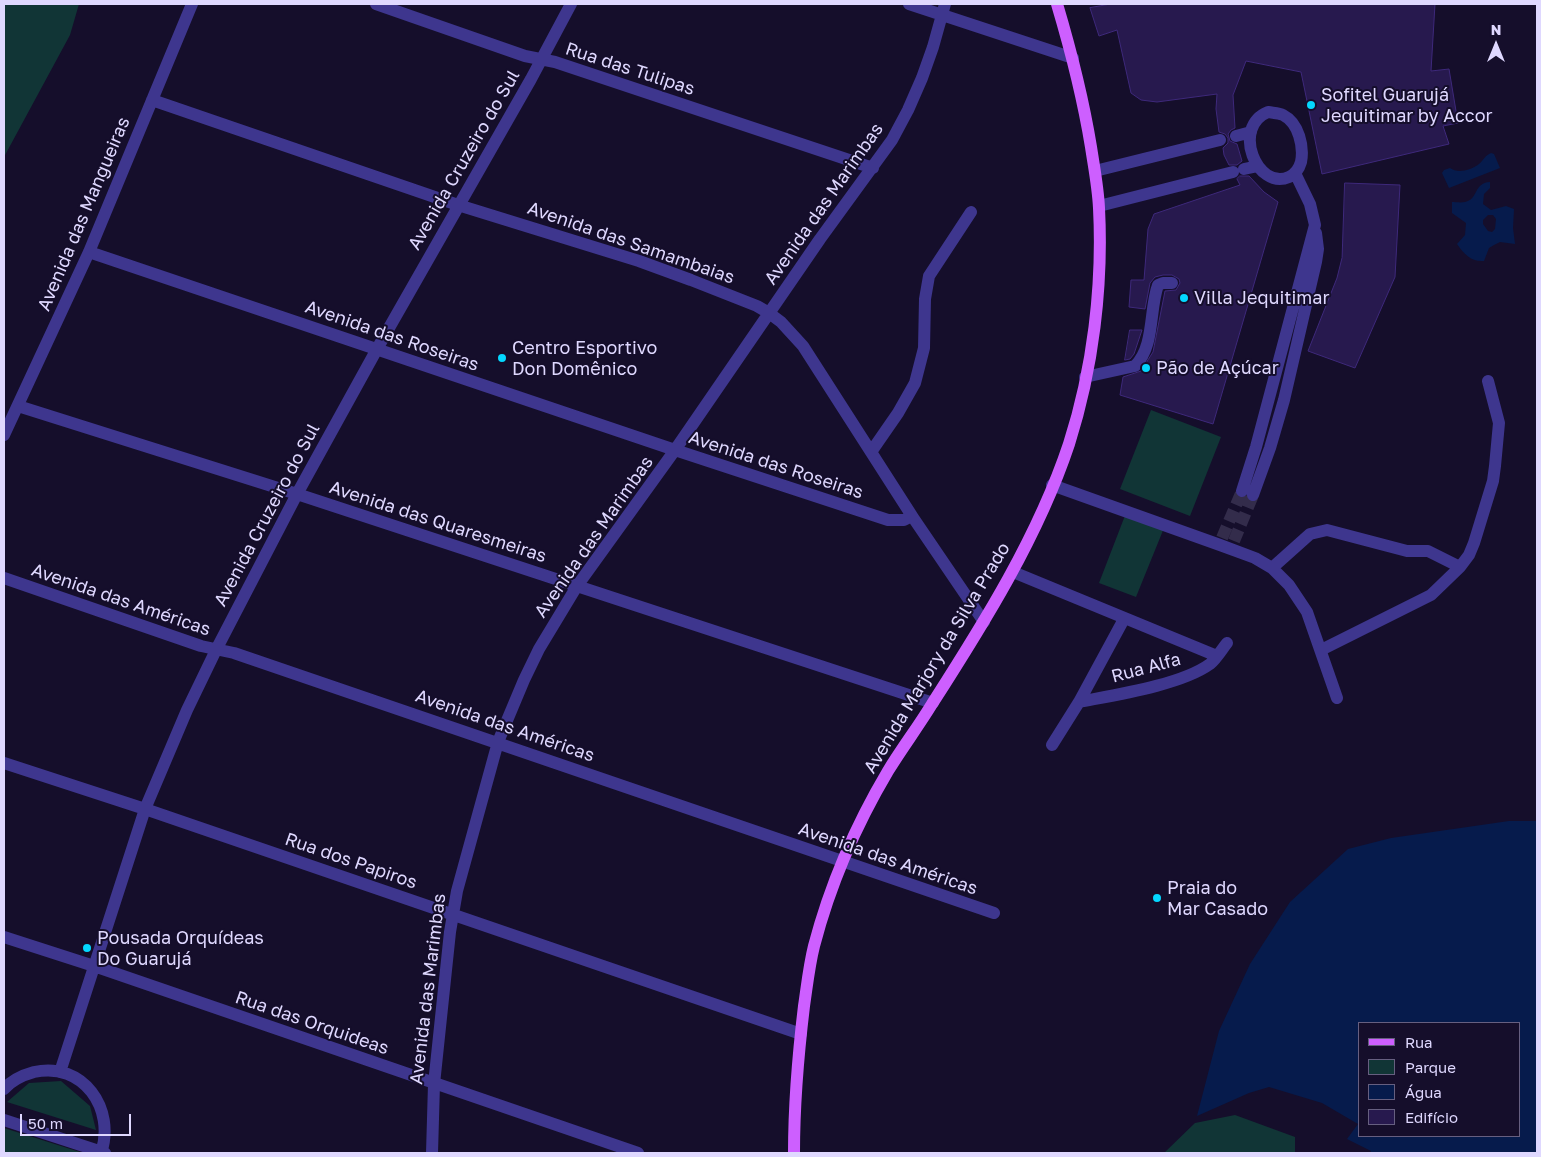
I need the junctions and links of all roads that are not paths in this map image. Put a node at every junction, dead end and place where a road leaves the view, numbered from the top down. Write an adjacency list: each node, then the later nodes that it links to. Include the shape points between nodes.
1 (192, 4): 9 (street, Avenida das Mangueiras)
2 (376, 4): 8 (street, Rua das Tulipas, via 524,56)
3 (571, 4): 8 (street, Avenida Cruzeiro do Sul)
4 (909, 4): 6 (street)
5 (1057, 4): 7 (main road, Avenida Marjory da Silva Prado)
6 (943, 9): 7 (street); 14 (street, Avenida das Marimbas, via 933,48 908,110)
7 (1073, 58): 15 (main road, Avenida Marjory da Silva Prado)
8 (542, 59): 14 (street, Rua das Tulipas); 17 (street, Avenida Cruzeiro do Sul)
9 (152, 100): 17 (street, Avenida das Samambaias); 20 (street, Avenida das Mangueiras)
10 (1250, 132): 11 (street); 13 (street, via 1251,152); 16 (street, via 1259,116 1268,112 1285,116 1293,123 1300,139 1302,158)
11 (1236, 136)
12 (1220, 140): 15 (street)
13 (1258, 166): 16 (street, via 1278,178); 18 (street)
14 (873, 168): 22 (street, Avenida das Marimbas)
15 (1095, 171): 18 (main road, Avenida Marjory da Silva Prado)
16 (1296, 173): 31 (street, via 1310,204 1315,225 1316,262 1270,448)
17 (458, 205): 22 (street, Avenida das Samambaias, via 639,261); 23 (street, Avenida Cruzeiro do Sul)
18 (1099, 206): 24 (main road, Avenida Marjory da Silva Prado, via 1097,305)
19 (971, 212): 29 (street, via 929,276 924,348 915,383)
20 (89, 252): 23 (street, Avenida das Roseiras); 26 (street, Avenida das Mangueiras)
21 (1172, 284): 24 (street, via 1158,285 1150,330 1142,358 1135,366)
22 (769, 313): 28 (street, Avenida das Marimbas); 29 (street, Avenida das Samambaias, via 803,346)
23 (377, 349): 28 (street, Avenida das Roseiras); 32 (street, Avenida Cruzeiro do Sul)
24 (1085, 377): 30 (main road, Avenida Marjory da Silva Prado, via 1072,433)
25 (1488, 381): 34 (street, via 1498,423 1493,481 1474,543)
26 (18, 406): 27 (street, Avenida das Mangueiras); 32 (street, Avenida das Quaresmeiras)
27 (4, 435)
28 (675, 450): 33 (street, Avenida das Roseiras, via 888,520 904,520); 38 (street, Avenida das Marimbas)
29 (871, 452): 33 (street, Avenida das Samambaias)
30 (1052, 485): 35 (street, via 1227,543); 36 (main road, Avenida Marjory da Silva Prado)
31 (1248, 493)
32 (297, 494): 38 (street, Avenida das Quaresmeiras); 42 (street, Avenida Cruzeiro do Sul)
33 (912, 516): 40 (street, Avenida das Samambaias)
34 (1460, 567): 35 (street, via 1428,551 1407,551 1327,530 1310,534); 43 (street, via 1431,595)
35 (1272, 568): 43 (street, via 1299,598)
36 (1013, 572): 39 (street, Rua Alfa); 40 (main road, Avenida Marjory da Silva Prado)
37 (4, 578): 42 (street, Avenida das Américas)
38 (577, 586): 47 (street, Avenida das Quaresmeiras); 48 (street, Avenida das Marimbas, via 539,649)
39 (1124, 619): 44 (street, Rua Alfa); 46 (street, Rua Alfa)
40 (984, 622): 47 (main road, Avenida Marjory da Silva Prado)
41 (1228, 643): 44 (street, Rua Alfa)
42 (216, 650): 48 (street, Avenida das Américas, via 234,653); 51 (street, Avenida Cruzeiro do Sul)
43 (1321, 650): 45 (street)
44 (1217, 656): 46 (street, Rua Alfa, via 1201,670 1182,678)
45 (1337, 698)
46 (1079, 702): 49 (street, Rua Alfa)
47 (933, 703): 52 (main road, Avenida Marjory da Silva Prado, via 888,772)
48 (498, 742): 52 (street, Avenida das Américas); 54 (street, Avenida das Marimbas)
49 (1052, 745)
50 (4, 763): 51 (street, Rua dos Papiros)
51 (145, 809): 54 (street, Rua dos Papiros); 56 (street, Avenida Cruzeiro do Sul)
52 (842, 862): 53 (street, Avenida das Américas); 57 (main road, Avenida Marjory da Silva Prado, via 813,948)
53 (994, 913)
54 (453, 914): 57 (street, Rua dos Papiros); 59 (street, Avenida das Marimbas)
55 (4, 937): 56 (street, Rua das Orquideas)
56 (94, 966): 58 (street, Avenida Cruzeiro do Sul); 59 (street, Rua das Orquideas)
57 (800, 1034): 65 (main road, Avenida Marjory da Silva Prado)
58 (60, 1072): 60 (street, via 24,1075); 62 (street, via 79,1080 94,1094 103,1112 106,1132)
59 (434, 1084): 63 (street, Avenida das Marimbas); 64 (street, Rua das Orquideas)
60 (4, 1088)
61 (4, 1120): 62 (street)
62 (102, 1153)
63 (432, 1153)
64 (638, 1153)
65 (794, 1153)

